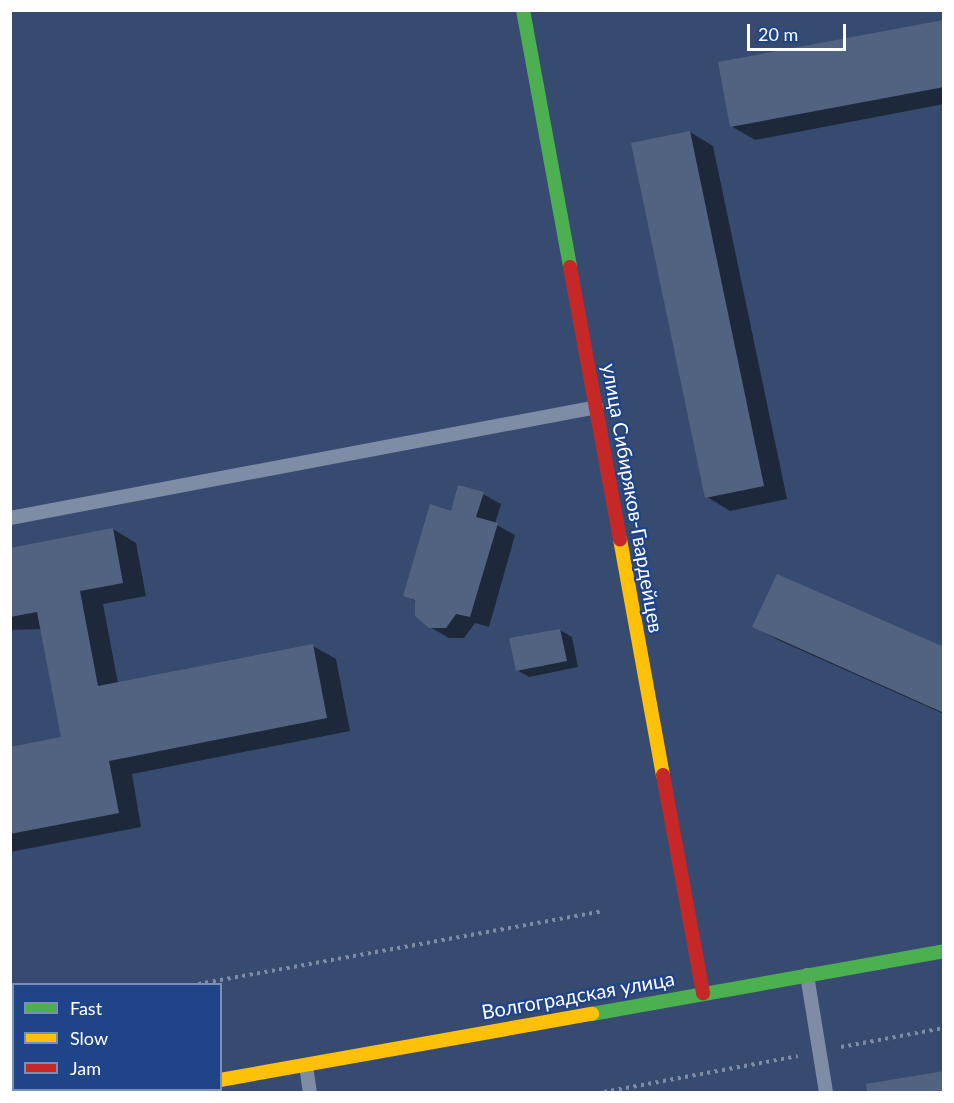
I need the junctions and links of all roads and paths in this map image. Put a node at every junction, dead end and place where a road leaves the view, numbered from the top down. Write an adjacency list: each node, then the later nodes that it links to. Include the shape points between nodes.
1 (523, 10): 2 (street, улица Сибиряков-Гвардейцев)
2 (597, 407): 3 (lane); 8 (street, улица Сибиряков-Гвардейцев)
3 (10, 518)
4 (603, 911): 7 (path)
5 (944, 951): 6 (street, Волгоградская улица)
6 (807, 973): 8 (street, Волгоградская улица); 10 (lane)
7 (204, 983)
8 (703, 993): 11 (street, Волгоградская улица)
9 (944, 1028): 10 (path)
10 (820, 1052): 14 (path); 15 (lane)
11 (306, 1065): 12 (street, Волгоградская улица); 13 (lane)
12 (222, 1080)
13 (310, 1092)
14 (604, 1092)
15 (826, 1092)

